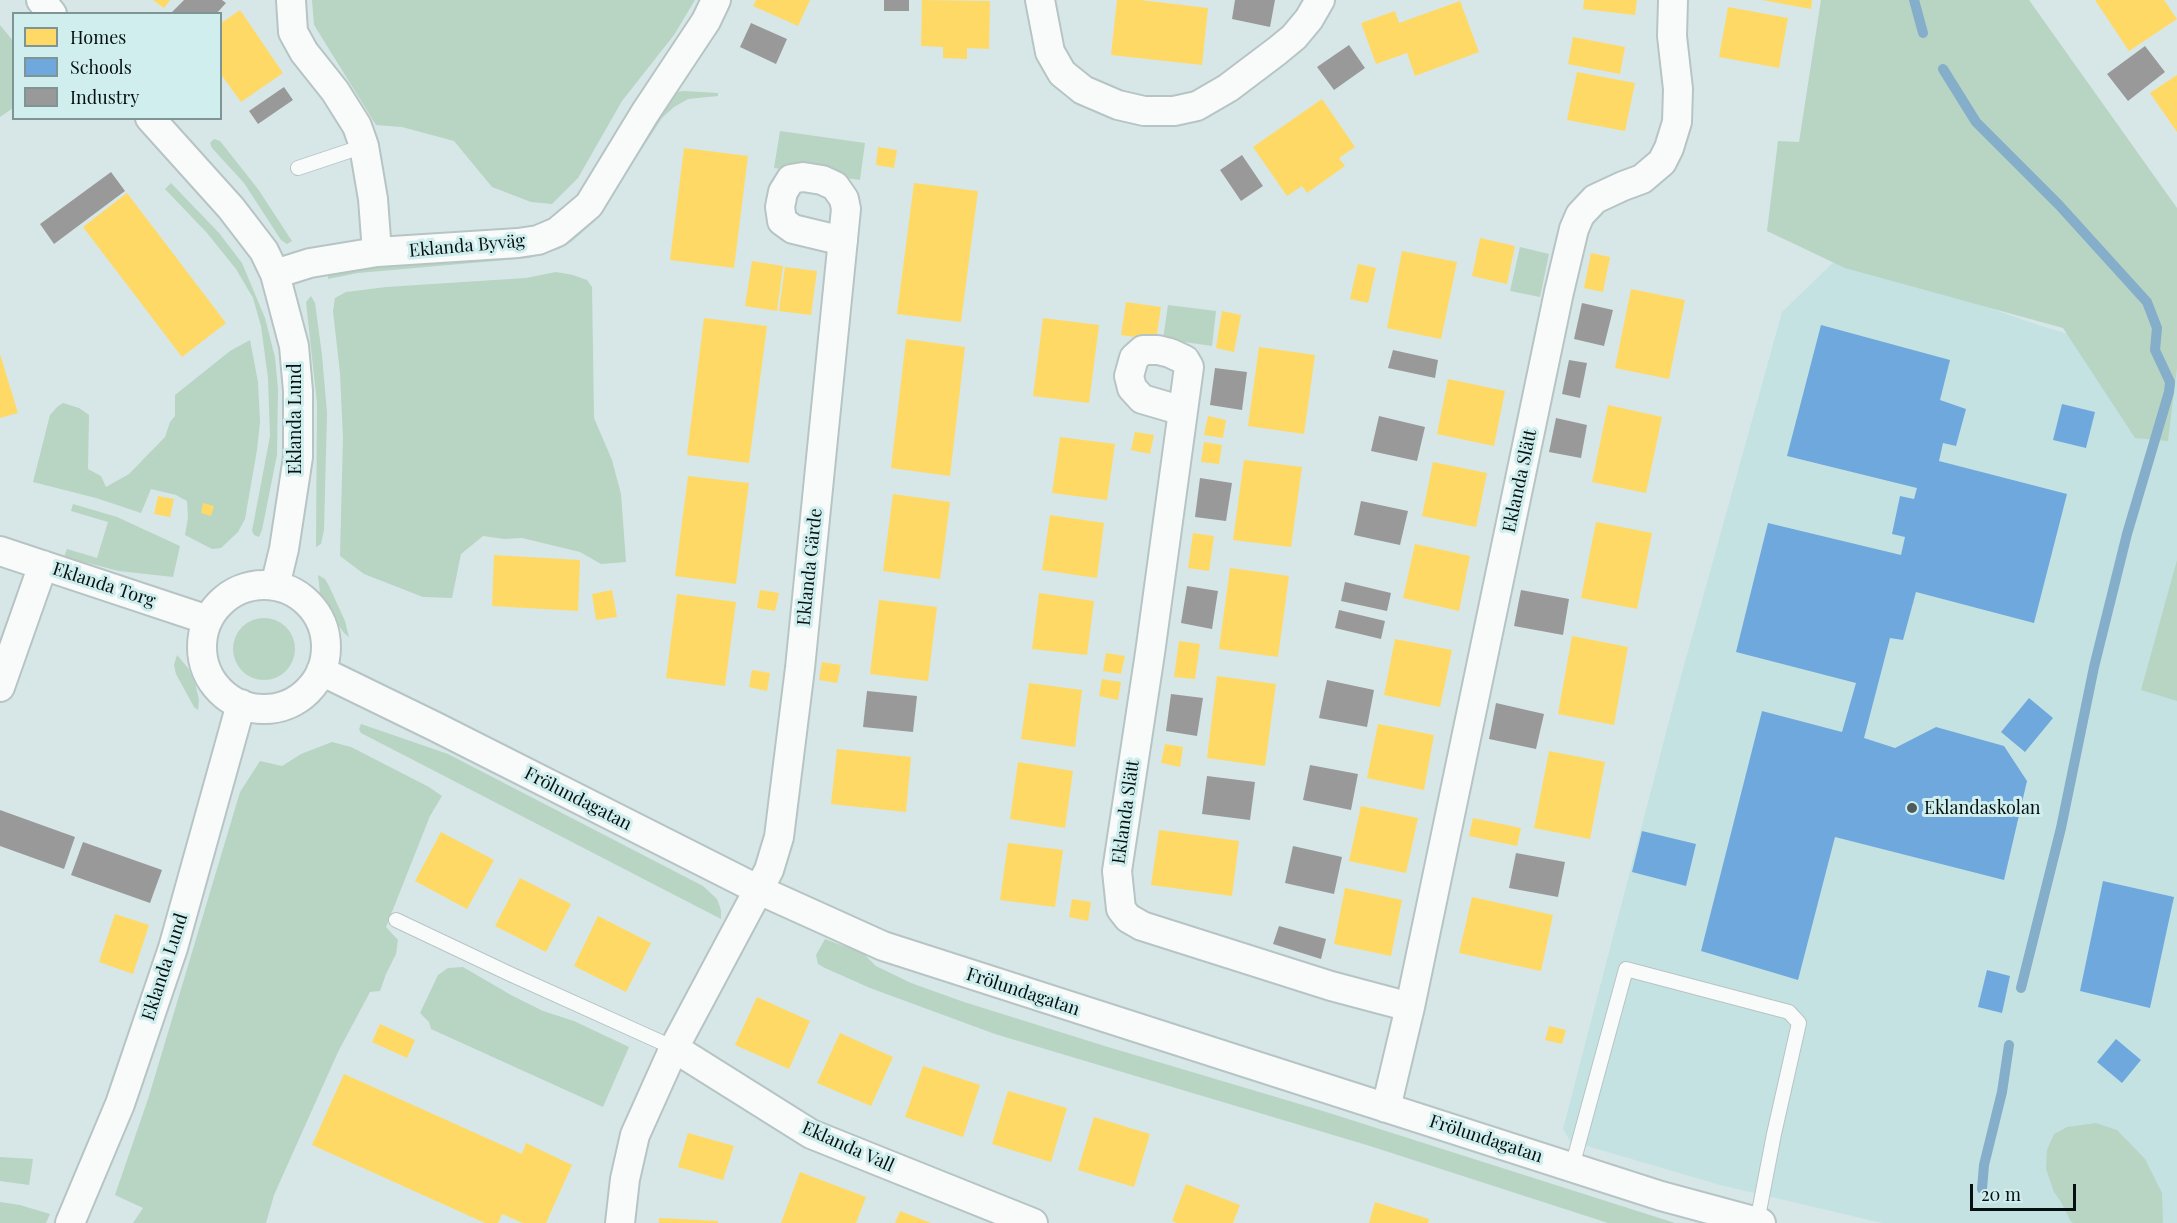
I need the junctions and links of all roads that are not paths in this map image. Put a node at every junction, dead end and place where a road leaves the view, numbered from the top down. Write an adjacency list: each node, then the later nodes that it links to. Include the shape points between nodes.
1 (41, 0): 7 (street)
2 (716, 0): 12 (street, Eklanda Byväg, via 589,205 557,232 518,243)
3 (1040, 0): 4 (street, via 1050,52 1062,73 1083,90 1144,111 1197,106 1228,88 1294,37)
4 (1320, 0)
5 (1673, 0): 24 (street, Eklanda Slätt, via 1672,36 1678,89 1677,122 1669,148 1662,162 1642,179 1595,199 1580,215 1574,230)
6 (290, 1): 9 (street, via 293,32 357,126)
7 (50, 12)
8 (152, 120): 13 (street, Eklanda Lund, via 231,208 264,251)
9 (364, 146): 10 (lane); 12 (street)
10 (298, 168)
11 (843, 241): 22 (street, Eklanda Gärde, via 779,837)
12 (377, 252): 13 (street, Eklanda Byväg, via 310,262)
13 (275, 274): 17 (street, Eklanda Lund, via 294,346 298,391 298,457)
14 (1182, 411): 24 (street, Eklanda Slätt, via 1117,871 1121,909 1142,926)
15 (0, 551): 16 (street, Eklanda Torg)
16 (43, 565): 18 (street, Eklanda Torg); 20 (street)
17 (275, 586): 18 (street, via 236,592); 19 (street, via 310,605 320,622 326,651)
18 (208, 620): 21 (street, via 202,641 204,664 214,684)
19 (321, 671): 21 (street, via 309,689 283,706); 22 (street, Frölundagatan)
20 (0, 687)
21 (241, 704): 28 (street, Eklanda Lund, via 173,948 120,1104)
22 (759, 890): 25 (street); 26 (street, Frölundagatan, via 904,953)
23 (396, 920): 25 (lane)
24 (1410, 1007): 26 (street, Eklanda Slätt)
25 (674, 1048): 29 (street, via 636,1136 625,1179); 30 (street, Eklanda Vall, via 811,1134)
26 (1386, 1108): 27 (street, Frölundagatan)
27 (1572, 1167): 31 (street, Frölundagatan); 31 (lane, via 1626,969 1789,1012 1799,1023)
28 (70, 1223)
29 (620, 1223)
30 (1034, 1223)
31 (1758, 1223)

